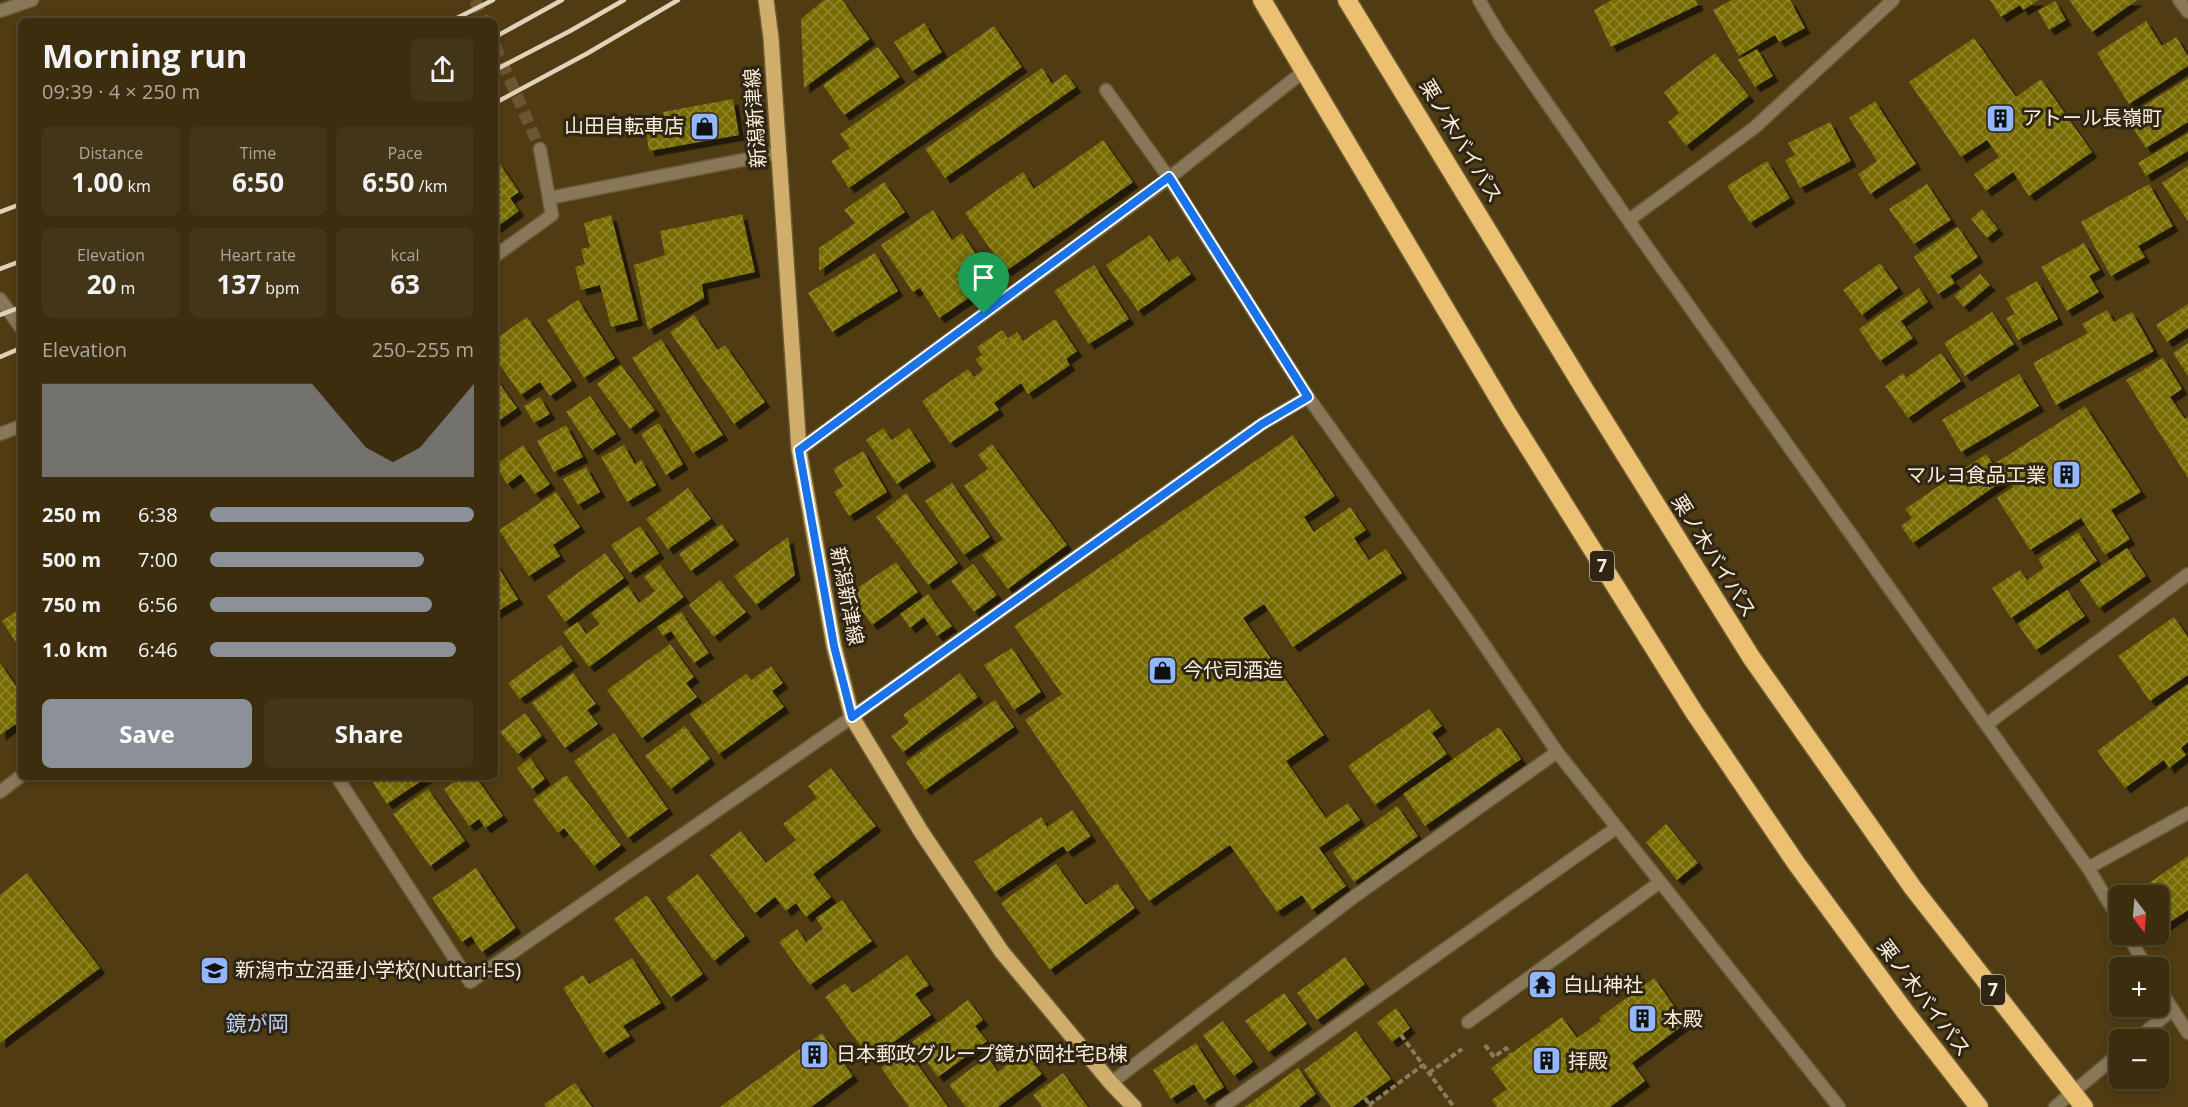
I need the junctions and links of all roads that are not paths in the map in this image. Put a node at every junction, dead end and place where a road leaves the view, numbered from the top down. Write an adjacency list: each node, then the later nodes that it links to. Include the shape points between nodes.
1 (32, 0): 8 (street)
2 (766, 0): 13 (main road, 新潟新津線)
3 (1262, 0): 10 (highway, 栗ノ木バイパス / 7)
4 (1347, 0): 43 (highway, 栗ノ木バイパス / 7, via 1751,657 1913,888)
5 (1479, 0): 16 (street)
6 (1893, 0): 16 (street, via 1754,128)
7 (2179, 0): 9 (street)
8 (0, 10)
9 (2188, 12)
10 (1304, 71): 14 (street); 47 (highway, 栗ノ木バイパス / 7, via 1509,416 1694,712 1796,862)
11 (1106, 90): 14 (street)
12 (540, 149): 15 (street)
13 (778, 153): 15 (street); 23 (main road, 新潟新津線)
14 (1169, 177): 20 (street); 23 (street)
15 (549, 198): 17 (street, via 552,215)
16 (1629, 220): 26 (street)
17 (498, 254)
18 (0, 299): 19 (street)
19 (18, 324)
20 (1308, 397): 25 (street, via 1262,424); 27 (street)
21 (18, 427): 22 (street)
22 (0, 434)
23 (799, 450): 25 (main road, 新潟新津線, via 834,646)
24 (2188, 574): 26 (street)
25 (852, 717): 29 (street, via 470,982); 42 (main road, 新潟新津線, via 922,833 1002,952)
26 (1987, 724): 33 (street)
27 (1557, 752): 32 (street); 42 (street, via 1351,899)
28 (18, 778): 30 (street)
29 (339, 780)
30 (0, 792)
31 (2188, 813): 33 (street)
32 (1616, 828): 34 (street); 45 (street)
33 (2088, 868): 35 (street)
34 (1660, 882): 38 (street); 46 (street)
35 (2109, 903)
36 (2169, 1005): 37 (street)
37 (2172, 1010): 39 (street); 40 (street)
38 (1468, 1022)
39 (2149, 1029)
40 (2188, 1033)
41 (2109, 1062): 43 (street)
42 (1111, 1083): 44 (main road, 新潟新津線)
43 (2072, 1092): 48 (street); 49 (highway, 栗ノ木バイパス / 7)
44 (1134, 1107)
45 (1222, 1107)
46 (1839, 1107)
47 (1979, 1107)
48 (2055, 1107)
49 (2084, 1107)

